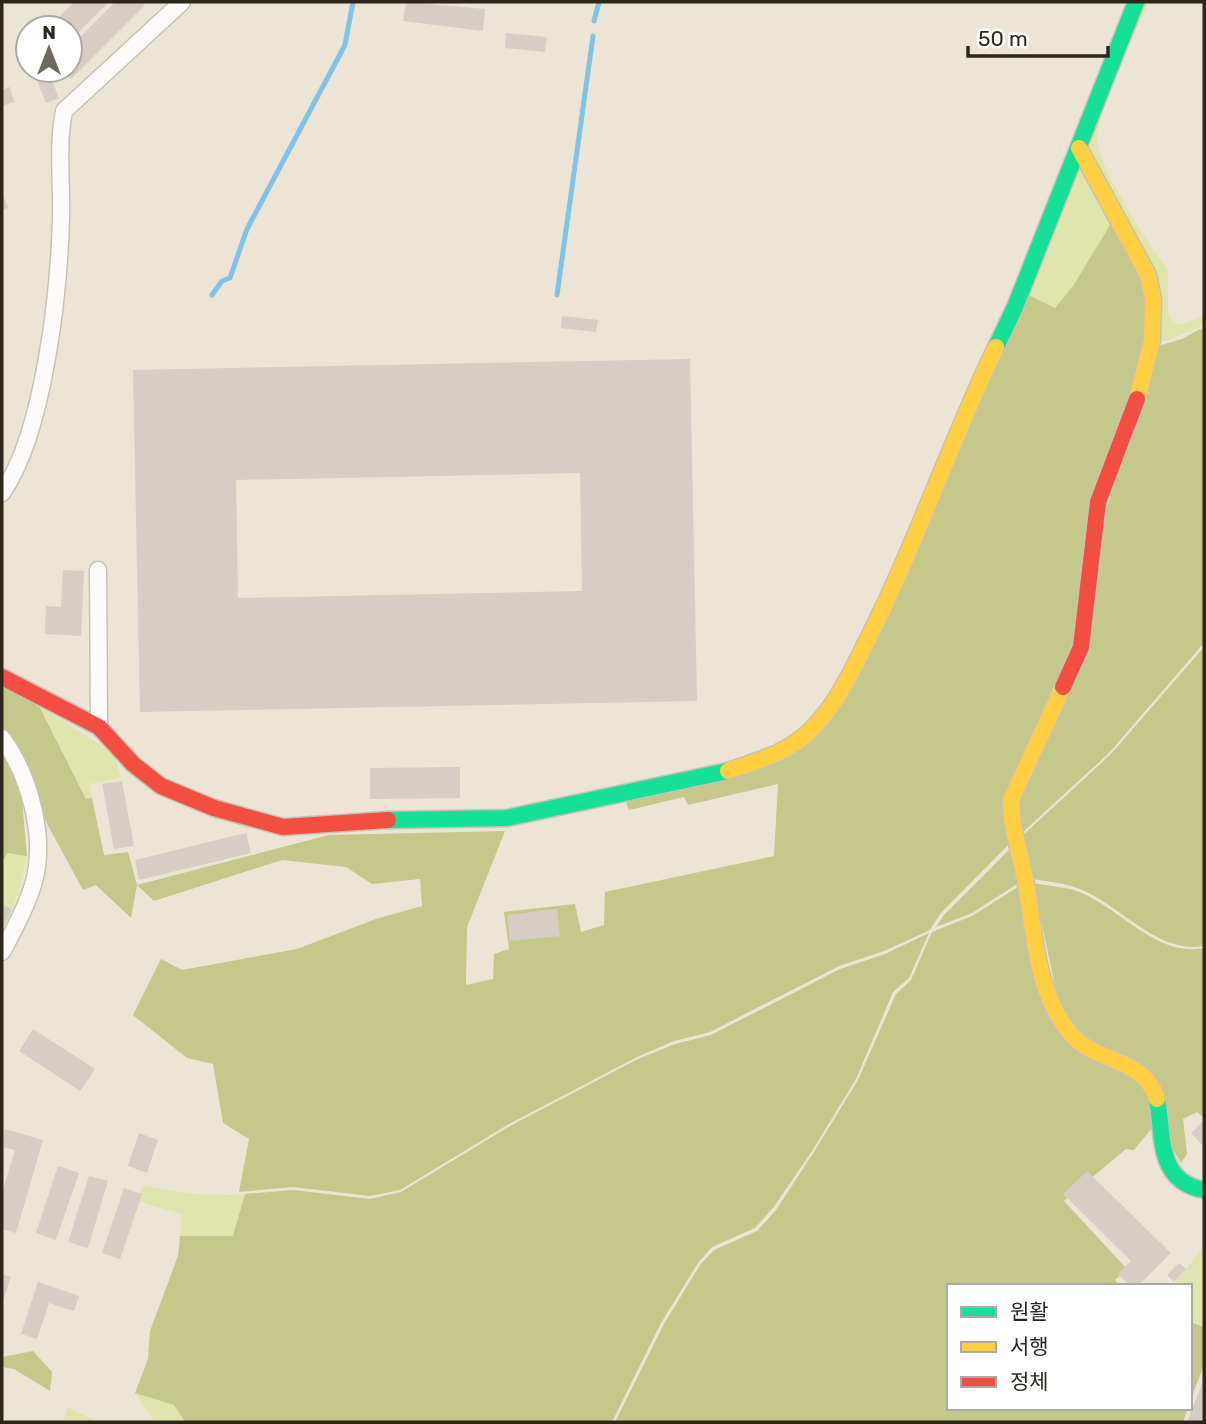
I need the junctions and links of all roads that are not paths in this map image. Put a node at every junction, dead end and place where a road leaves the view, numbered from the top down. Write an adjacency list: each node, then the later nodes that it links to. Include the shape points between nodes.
1 (181, 2): 4 (street, via 64,111 61,220 40,392 24,454)
2 (1136, 2): 3 (street)
3 (1079, 148): 7 (street, via 886,603 825,713 784,752 732,771 507,818 283,827 214,808 161,786); 10 (street, via 1148,275 1153,299 1152,341 1143,385 1098,502 1081,647 1011,800 1012,820 1053,1006 1083,1045 1144,1076 1157,1103 1164,1160 1185,1183)
4 (2, 494)
5 (98, 570): 7 (street)
6 (2, 677): 7 (street)
7 (99, 727)
8 (2, 738): 9 (street, via 29,796 37,861 33,887)
9 (2, 952)
10 (1204, 1189)

